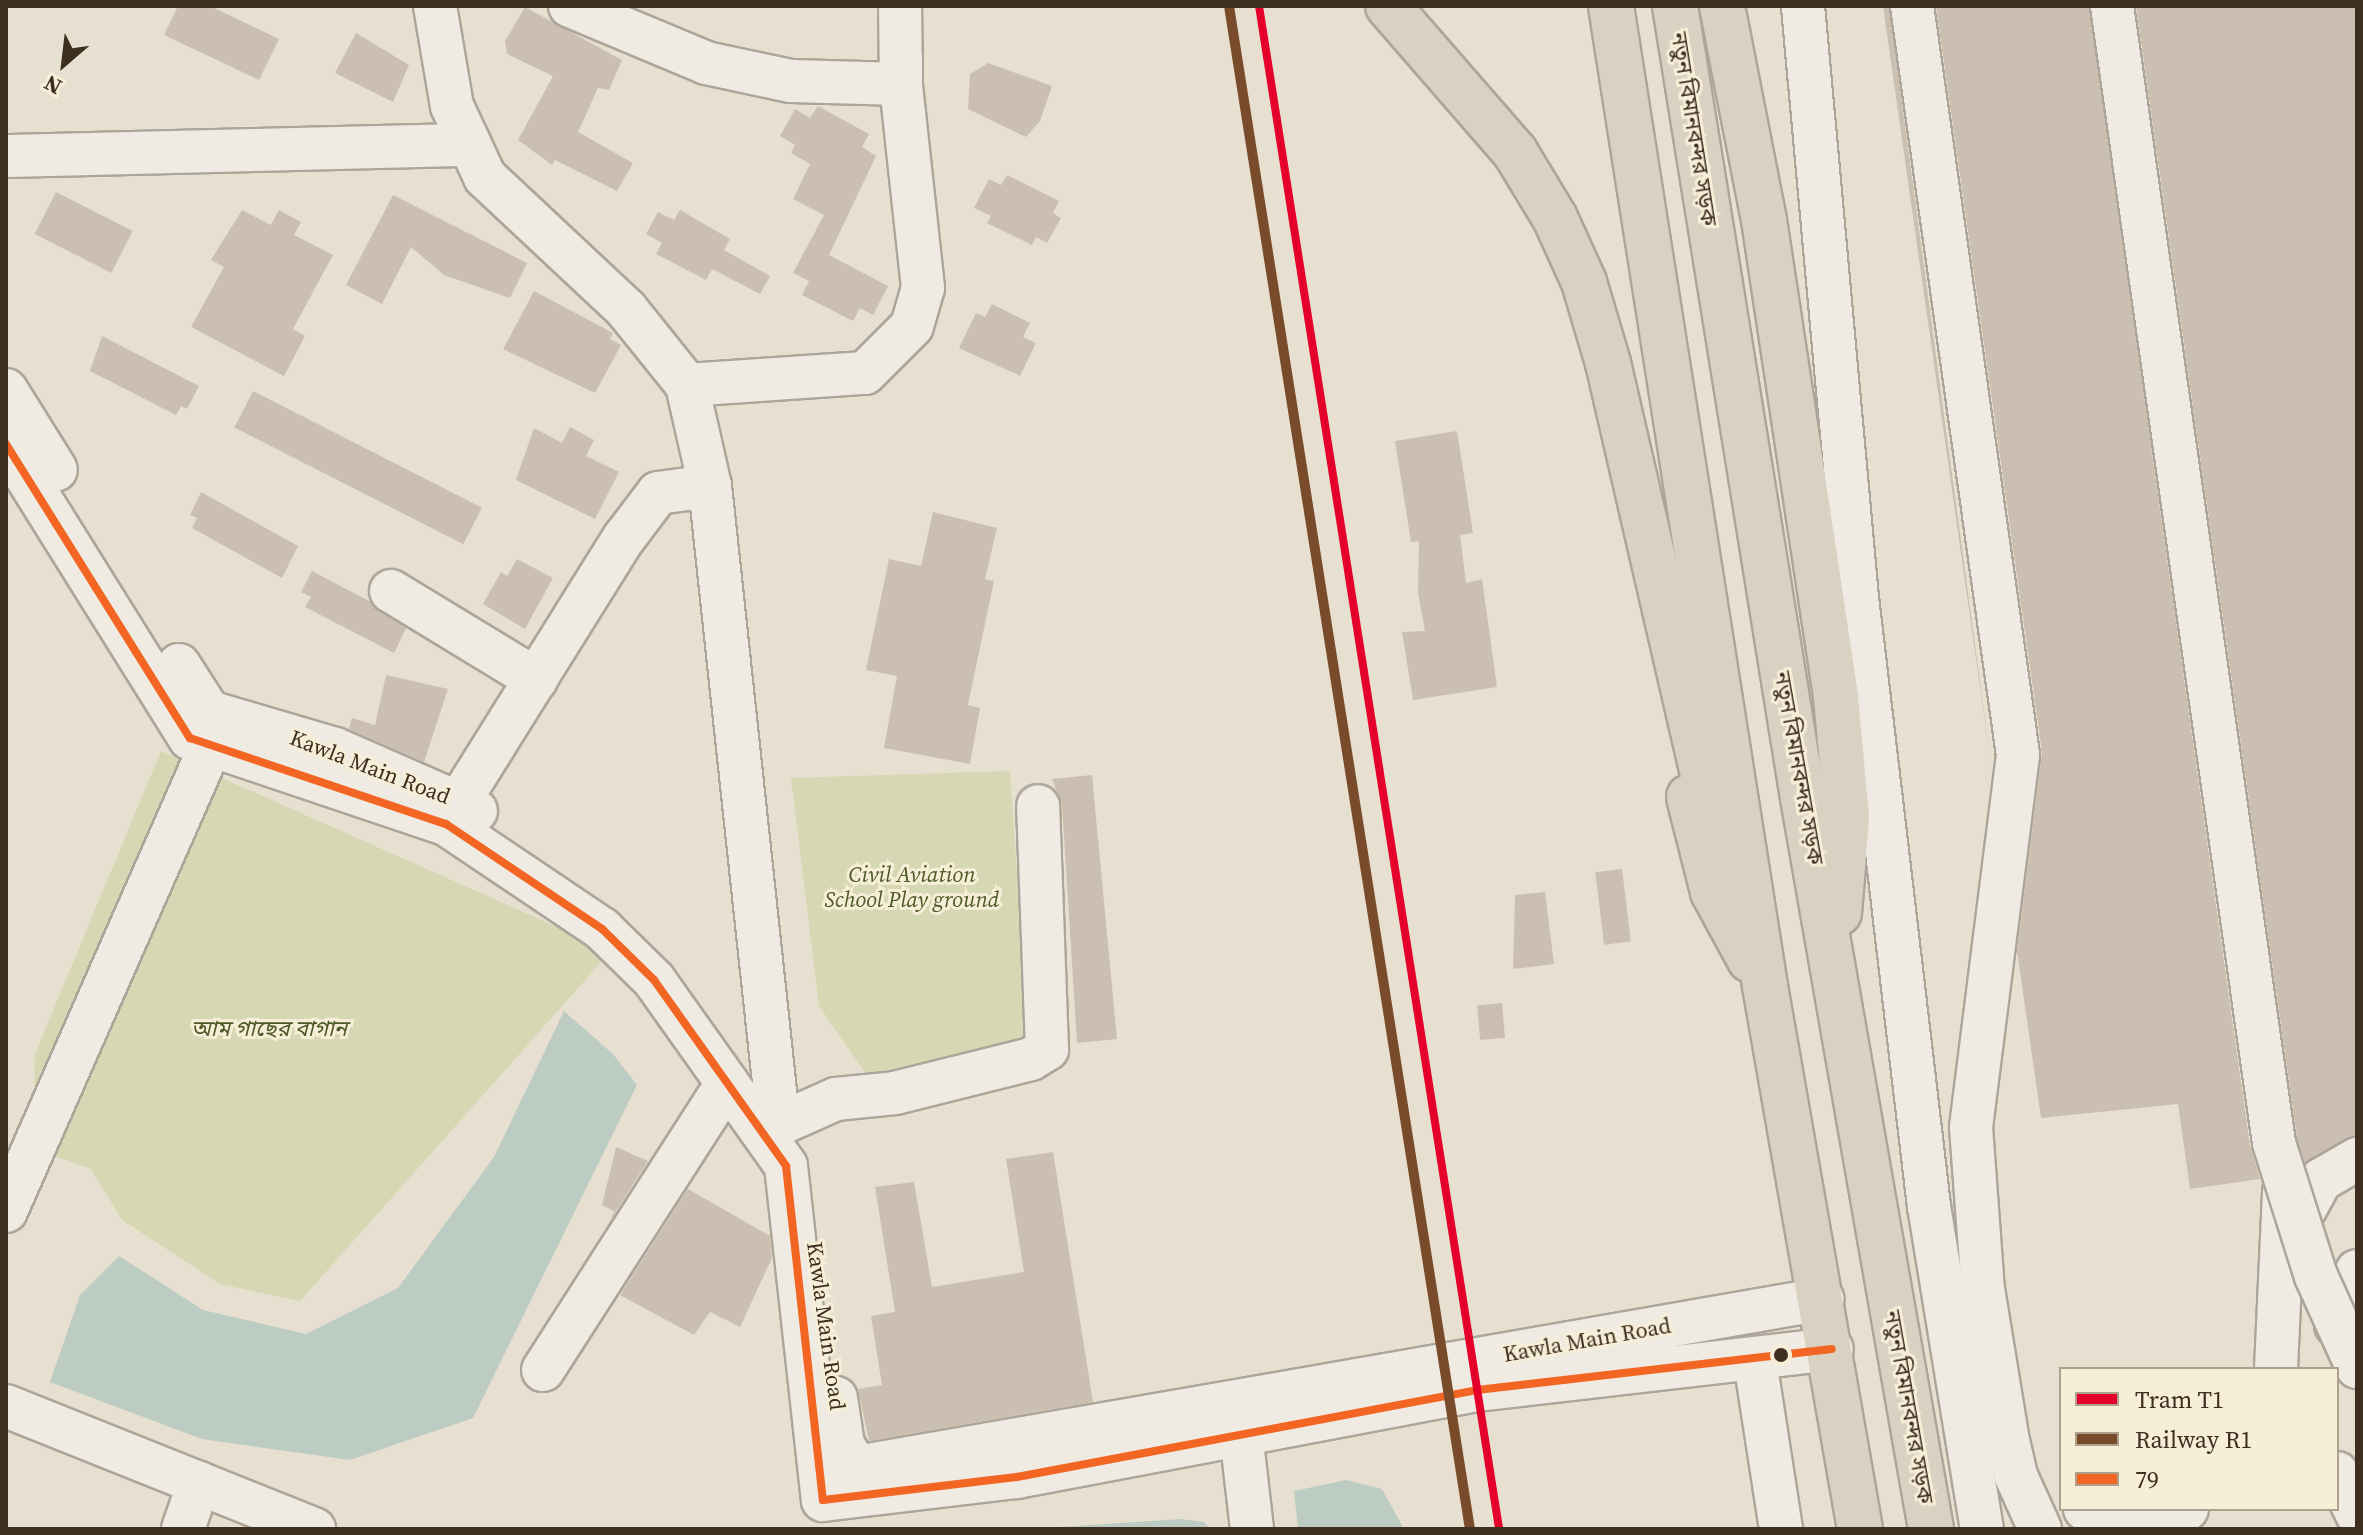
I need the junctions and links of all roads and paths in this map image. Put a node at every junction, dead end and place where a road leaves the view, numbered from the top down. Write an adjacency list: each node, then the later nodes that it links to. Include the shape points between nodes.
1 (435, 6): 12 (street, via 452,106)
2 (570, 6): 3 (street, via 706,63 791,81 901,84)
3 (900, 6): 14 (street, via 901,85 923,288 912,326 865,373)
4 (1388, 6): 24 (highway, via 1515,152 1555,218 1584,282 1608,363 1710,808)
5 (1611, 6): 24 (highway)
6 (1675, 6): 23 (highway, নতুন বিমানবন্দর সড়ক)
7 (1803, 6): 54 (street, via 1857,598 1929,1206)
8 (1912, 6): 40 (street, via 2018,755 1971,1127 1983,1289)
9 (2112, 6): 32 (street, bridge, via 2274,1143 2292,1210)
10 (2131, 6): 29 (street, via 2282,1104)
11 (1724, 18): 23 (highway, via 1764,220 1836,697 1847,818)
12 (470, 145): 13 (street); 14 (street, via 485,177 626,309)
13 (6, 156)
14 (687, 385): 17 (street)
15 (6, 390): 21 (street, Kawla Main Road, via 209,712 335,749)
16 (6, 444): 20 (street, Kawla Main Road, via 190,738)
17 (710, 486): 19 (street, via 658,493); 26 (street)
18 (391, 591): 19 (street)
19 (536, 679): 21 (street)
20 (211, 745): 25 (street, Kawla Main Road, via 446,824 602,929 654,980); 28 (street)
21 (460, 800): 26 (street, Kawla Main Road, via 617,911 668,960)
22 (1038, 806): 26 (street, via 1047,1049 1031,1059 895,1093 836,1099)
23 (1833, 971): 53 (highway, নতুন বিমানবন্দর সড়ক)
24 (1765, 986): 31 (highway)
25 (727, 1083): 37 (street); 44 (street, Kawla Main Road, via 786,1166 823,1500)
26 (781, 1116): 31 (street, Kawla Main Road, via 800,1148 843,1445 857,1467)
27 (2357, 1159): 29 (street, via 2321,1180)
28 (6, 1211)
29 (2285, 1247): 35 (street)
30 (2357, 1271): 32 (street)
31 (1823, 1299): 33 (highway)
32 (2336, 1325): 36 (street, bridge)
33 (1832, 1349): 34 (street, Kawla Main Road); 52 (highway)
34 (1755, 1361): 39 (street, Kawla Main Road, via 1477,1390); 51 (street)
35 (2279, 1366)
36 (2357, 1367)
37 (543, 1370)
38 (6, 1406): 42 (street)
39 (1241, 1434): 44 (street, Kawla Main Road); 50 (street)
40 (2008, 1441): 43 (street, via 2029,1468); 55 (street, via 2016,1476)
41 (2339, 1477): 47 (street)
42 (199, 1483): 48 (street); 49 (street)
43 (2059, 1492)
44 (871, 1511)
45 (2091, 1511): 46 (street, via 2121,1521)
46 (2176, 1511)
47 (2357, 1514)
48 (183, 1529)
49 (314, 1529)
50 (1252, 1529)
51 (1781, 1529)
52 (1860, 1529)
53 (1931, 1529)
54 (1982, 1529)
55 (2040, 1529)

